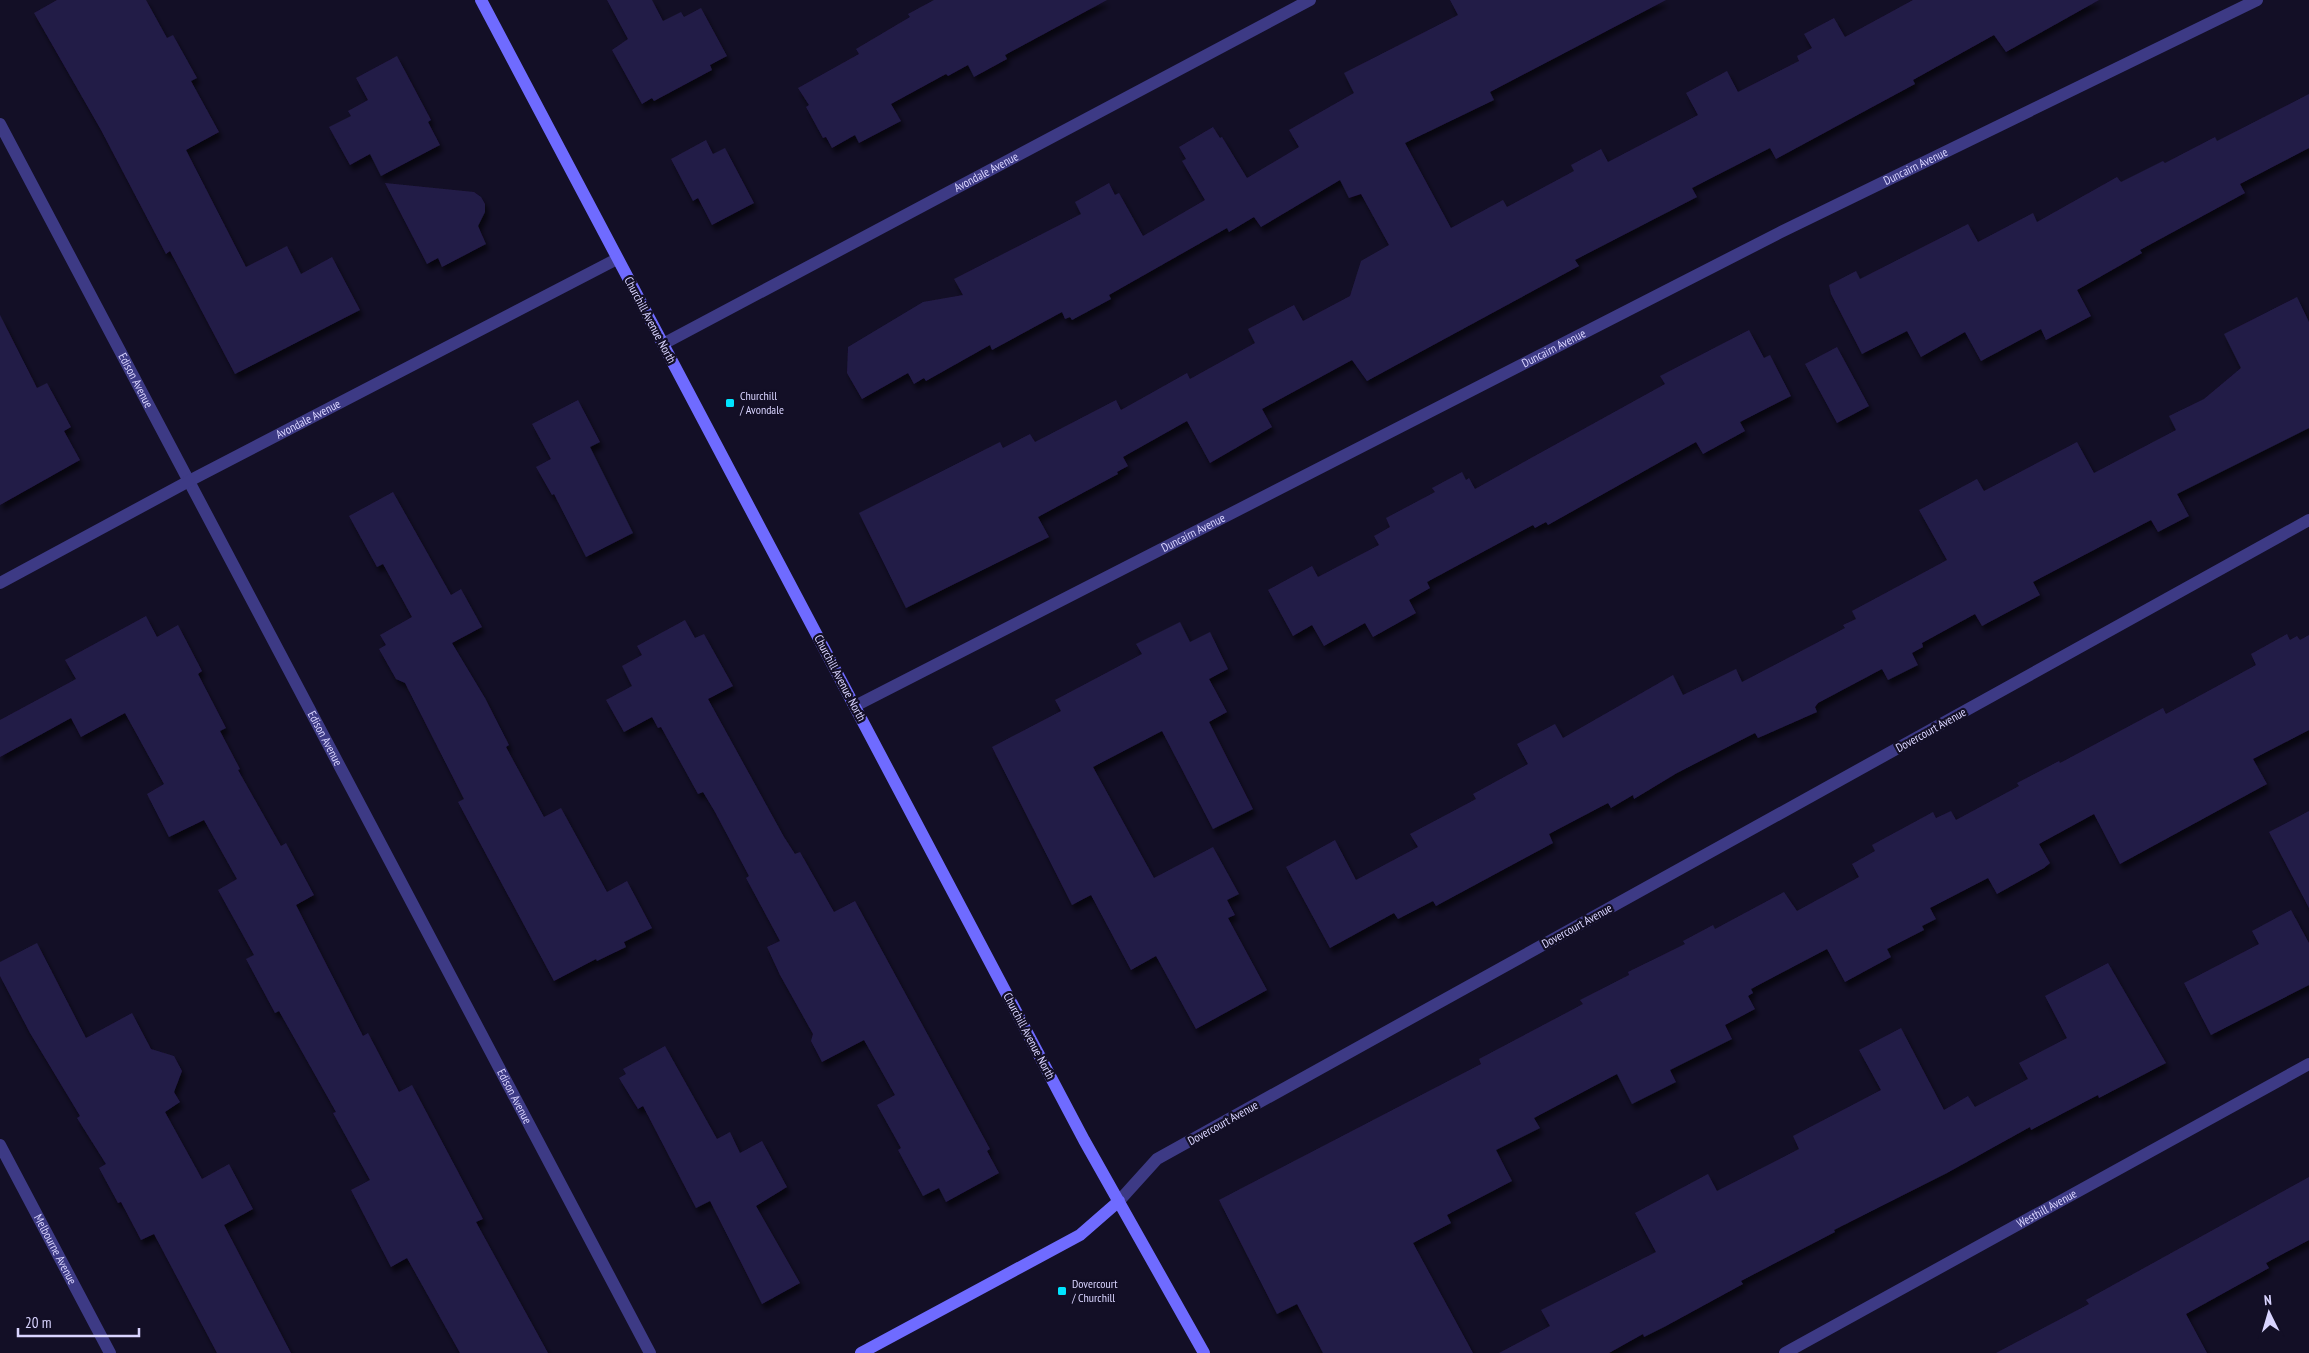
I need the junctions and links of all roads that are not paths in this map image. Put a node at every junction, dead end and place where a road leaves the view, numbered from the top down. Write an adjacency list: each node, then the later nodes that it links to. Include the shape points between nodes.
1 (481, 0): 5 (main road, Churchill Avenue North)
2 (1310, 0): 6 (street, Avondale Avenue)
3 (2256, 0): 10 (street, Duncairn Avenue, via 1779,233)
4 (0, 124): 7 (street, Edison Avenue)
5 (618, 259): 6 (main road, Churchill Avenue North); 7 (street, Avondale Avenue)
6 (664, 344): 10 (main road, Churchill Avenue North)
7 (189, 481): 9 (street, Avondale Avenue); 15 (street, Edison Avenue)
8 (2309, 520): 13 (street, Dovercourt Avenue, via 1157,1159)
9 (0, 583)
10 (856, 706): 13 (main road, Churchill Avenue North)
11 (2309, 1064): 18 (street, Westhill Avenue)
12 (0, 1145): 14 (street, Melbourne Avenue)
13 (1119, 1201): 16 (main road, Dovercourt Avenue, via 1080,1235); 17 (main road, Churchill Avenue North)
14 (110, 1353)
15 (650, 1353)
16 (861, 1353)
17 (1204, 1353)
18 (1785, 1353)

